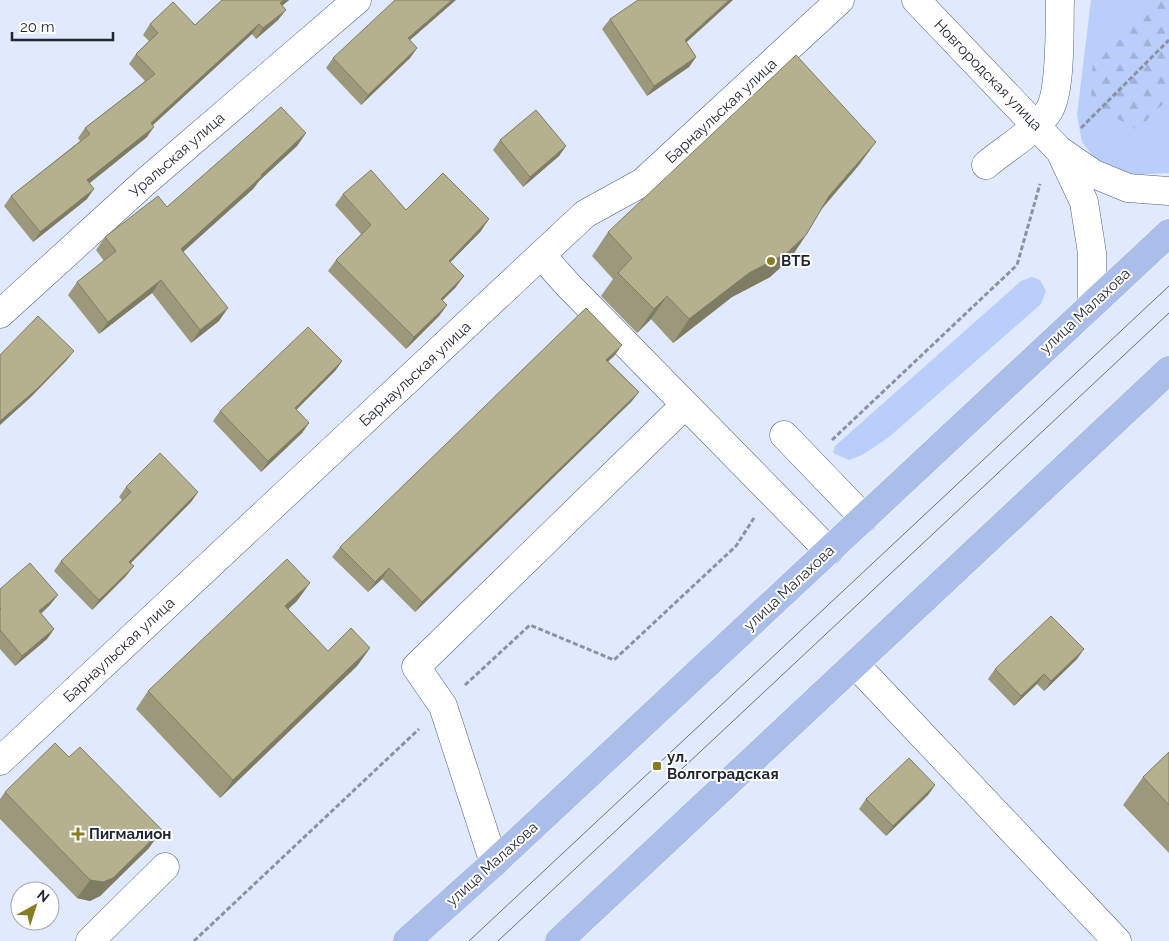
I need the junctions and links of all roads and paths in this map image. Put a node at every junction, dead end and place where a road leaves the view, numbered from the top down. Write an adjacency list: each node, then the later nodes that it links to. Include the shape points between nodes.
1 (357, 0): 14 (street, Уральская улица, via 144,183)
2 (840, 0): 12 (street, Барнаульская улица, via 643,182 585,214)
3 (1060, 0): 6 (street, via 1056,89 1049,110)
4 (921, 2): 6 (street, Новгородская улица)
5 (1169, 40): 7 (path)
6 (1035, 125): 7 (street, Новгородская улица); 8 (street)
7 (1068, 141): 10 (street, via 1094,174 1128,188); 13 (street, via 1084,202 1092,253)
8 (986, 164)
9 (1040, 182): 18 (path, via 1017,265)
10 (1169, 191)
11 (1169, 233): 13 (main road, улица Малахова)
12 (542, 256): 16 (street); 24 (street, Барнаульская улица)
13 (1092, 304): 20 (main road, улица Малахова)
14 (0, 314)
15 (1169, 370): 22 (main road)
16 (686, 405): 19 (street); 23 (street, via 416,666)
17 (784, 436): 18 (street)
18 (810, 462): 20 (street)
19 (774, 496): 21 (street); 23 (path, via 759,511 736,546 614,660 530,625)
20 (864, 518): 21 (main road, улица Малахова)
21 (829, 551): 25 (main road, улица Малахова)
22 (855, 664): 30 (main road); 31 (street)
23 (443, 706): 25 (street); 28 (path)
24 (0, 762)
25 (494, 863): 29 (main road, улица Малахова)
26 (165, 867): 27 (street)
27 (90, 941)
28 (194, 941)
29 (407, 941)
30 (559, 941)
31 (1117, 941)

